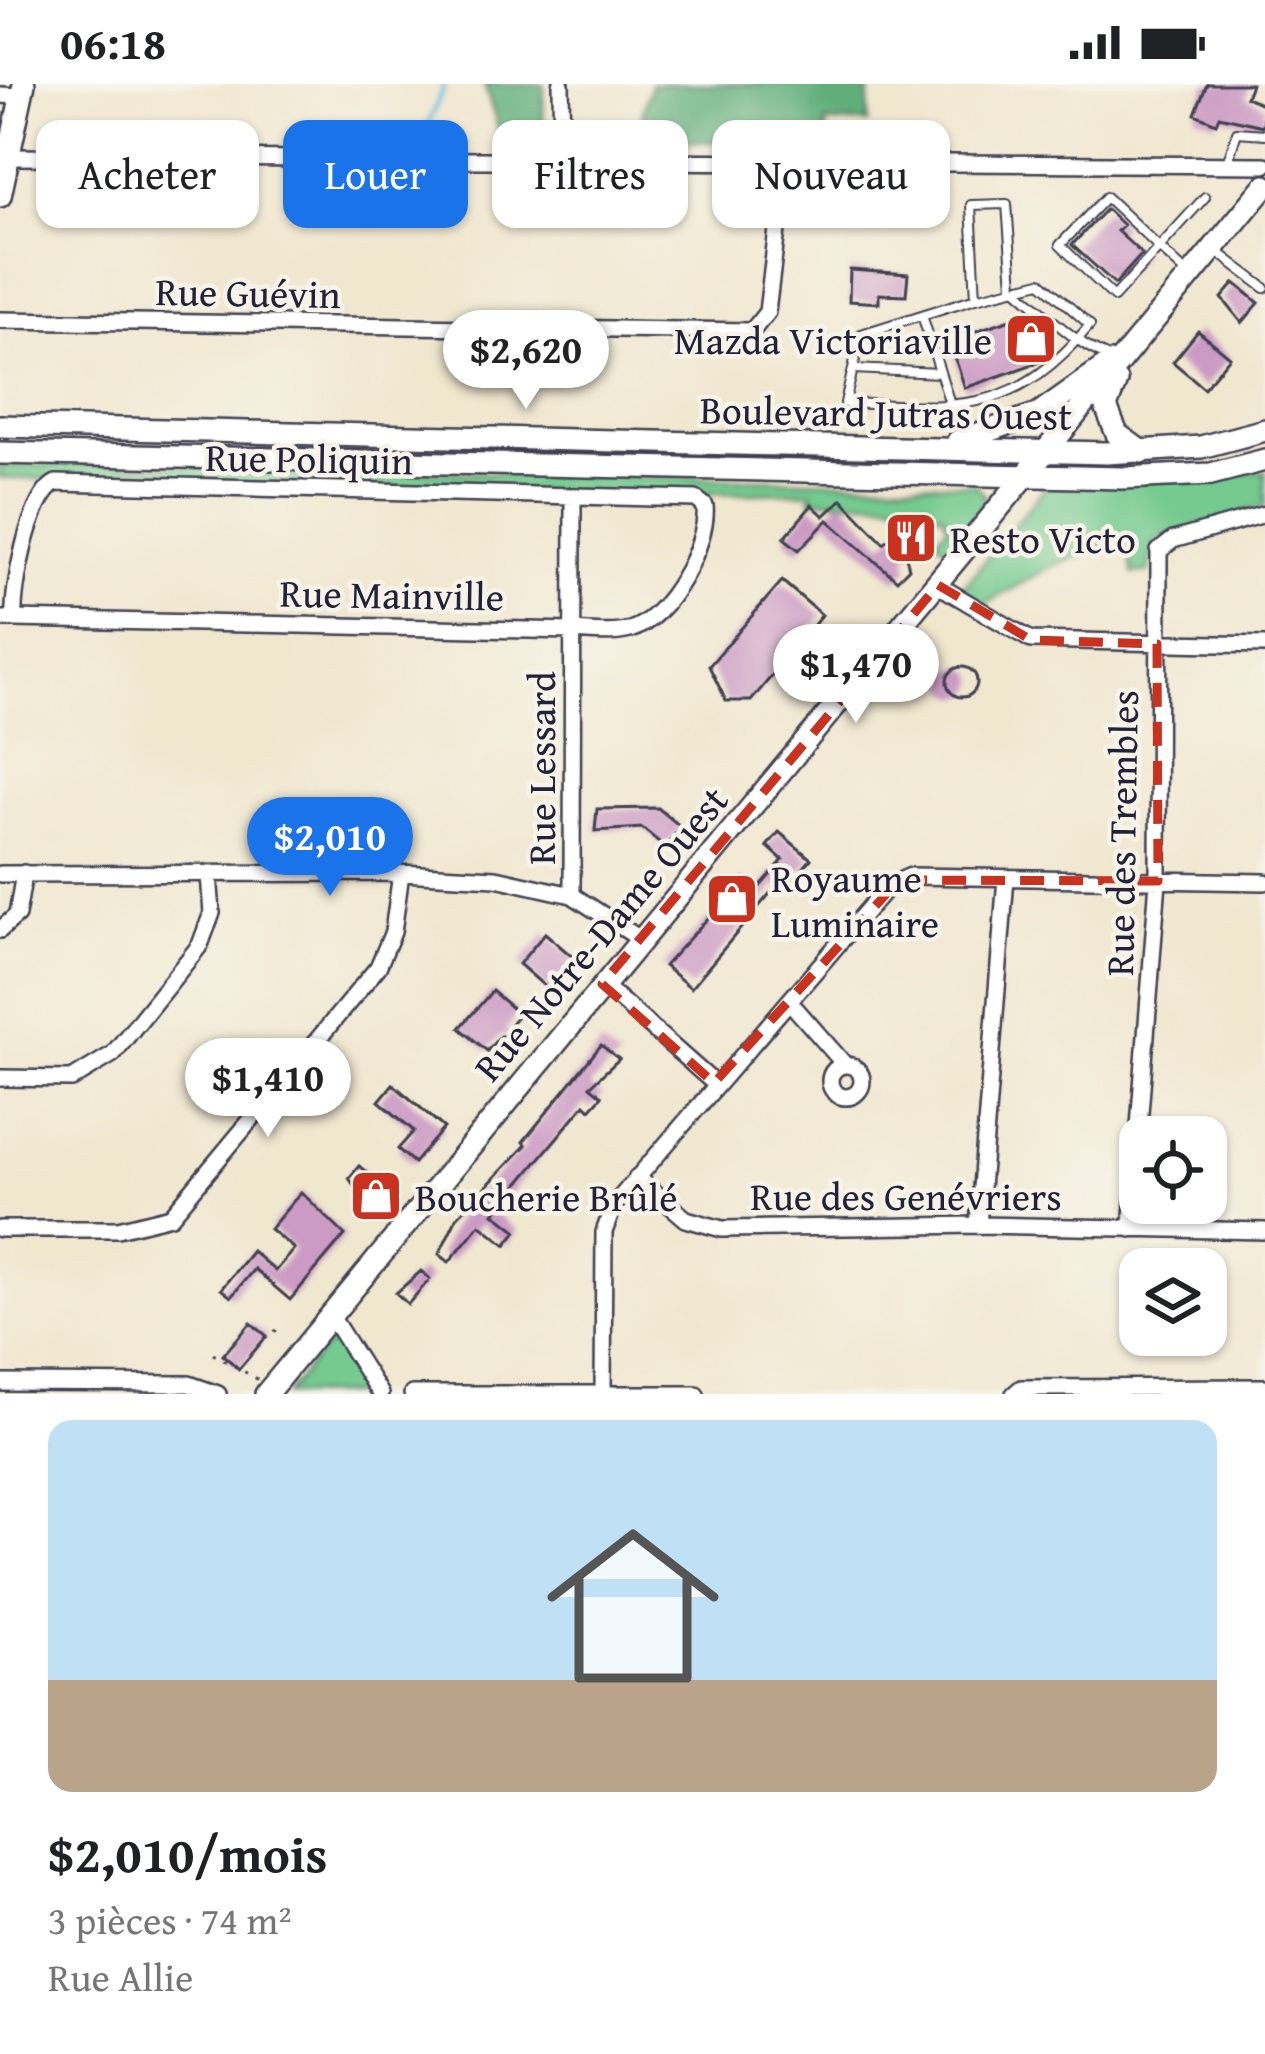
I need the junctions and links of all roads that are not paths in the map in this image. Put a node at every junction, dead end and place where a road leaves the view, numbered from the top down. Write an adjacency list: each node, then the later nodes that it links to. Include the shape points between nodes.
1 (561, 84): 3 (street)
2 (15, 92): 5 (main road)
3 (561, 120)
4 (1265, 134): 8 (lane, via 1238,132)
5 (10, 157): 6 (street); 11 (main road)
6 (492, 159)
7 (950, 164): 8 (street)
8 (1227, 164): 9 (street)
9 (1265, 165)
10 (1265, 186): 15 (main road, Rue Notre-Dame Ouest)
11 (0, 196)
12 (1205, 197): 14 (lane)
13 (777, 228): 21 (street, Rue Guévin, via 767,312 752,331)
14 (1160, 248): 14 (lane, via 1106,197 1060,245 1114,297); 16 (lane)
15 (1214, 249): 16 (main road, Rue Notre-Dame Ouest); 18 (lane)
16 (1191, 277): 23 (main road, Rue Notre-Dame Ouest)
17 (1013, 286): 19 (lane); 19 (lane, via 1007,204 971,206); 22 (lane); 22 (lane, via 1041,282 1090,325)
18 (1265, 288)
19 (976, 298): 20 (lane)
20 (922, 315): 25 (lane, via 861,334); 26 (lane)
21 (0, 320)
22 (1078, 339): 24 (lane); 27 (lane, via 1024,387)
23 (1135, 345): 24 (main road); 31 (main road, Rue Notre-Dame Ouest); 32 (main road, via 1106,407 1117,434)
24 (1116, 359): 30 (main road, via 1019,423)
25 (853, 369): 26 (lane); 27 (lane, via 845,403)
26 (940, 373): 27 (lane)
27 (951, 407)
28 (0, 426): 30 (main road, Boulevard Jutras Ouest)
29 (1265, 430): 32 (main road, Boulevard Jutras Ouest)
30 (929, 448): 31 (main road, Boulevard Jutras Ouest)
31 (1049, 451): 32 (main road, Boulevard Jutras Ouest); 35 (main road, Rue Notre-Dame Ouest)
32 (1143, 452)
33 (0, 453): 35 (main road, Boulevard Jutras Ouest)
34 (1265, 460): 35 (main road, Boulevard Jutras Ouest, via 1174,478)
35 (1030, 475): 39 (main road, Rue Notre-Dame Ouest)
36 (573, 497): 37 (street, Rue Poliquin, via 696,499); 40 (street, Rue Poliquin, via 56,483 38,503); 41 (street, Rue Lessard)
37 (705, 506): 41 (street, Rue Mainville, via 698,556 646,622 619,632)
38 (1265, 514): 42 (street, Rue des Trembles, via 1162,546)
39 (938, 585): 42 (street, via 1031,640); 53 (main road, Rue Notre-Dame Ouest)
40 (7, 619): 41 (street, Rue Mainville)
41 (573, 631): 51 (street, Rue Lessard)
42 (1157, 644): 43 (street); 49 (street, Rue des Trembles)
43 (1265, 645)
44 (24, 873): 46 (street); 47 (street); 52 (street, via 17,915)
45 (401, 873): 47 (street); 51 (street, via 496,878); 61 (street, via 393,932 378,967 171,1216 118,1228)
46 (0, 874)
47 (209, 875): 57 (street, via 212,913 200,945 113,1054 72,1079)
48 (1006, 878): 49 (street); 55 (street, via 911,876 887,886); 60 (street)
49 (1158, 880): 50 (street); 62 (street, Rue des Trembles)
50 (1265, 882)
51 (572, 896): 53 (street)
52 (0, 929)
53 (640, 939): 54 (main road, Rue Notre-Dame Ouest)
54 (602, 985): 58 (street); 64 (main road, Rue Notre-Dame Ouest)
55 (789, 1001): 56 (street); 58 (street)
56 (845, 1065)
57 (0, 1078)
58 (714, 1083): 59 (street)
59 (637, 1177): 60 (street, Rue des Genévriers, via 701,1227); 70 (street, via 604,1232)
60 (978, 1225): 62 (street, Rue des Genévriers)
61 (0, 1229)
62 (1131, 1229): 63 (street, Rue des Genévriers)
63 (1265, 1231)
64 (331, 1316): 68 (main road, Rue Notre-Dame Ouest); 72 (street)
65 (0, 1383): 71 (street, via 189,1384)
66 (1265, 1387): 67 (street)
67 (1173, 1390): 75 (street)
68 (268, 1392)
69 (517, 1393): 70 (street); 73 (street)
70 (604, 1393): 74 (street)
71 (218, 1394)
72 (380, 1394)
73 (412, 1394)
74 (696, 1394)
75 (1014, 1394)

